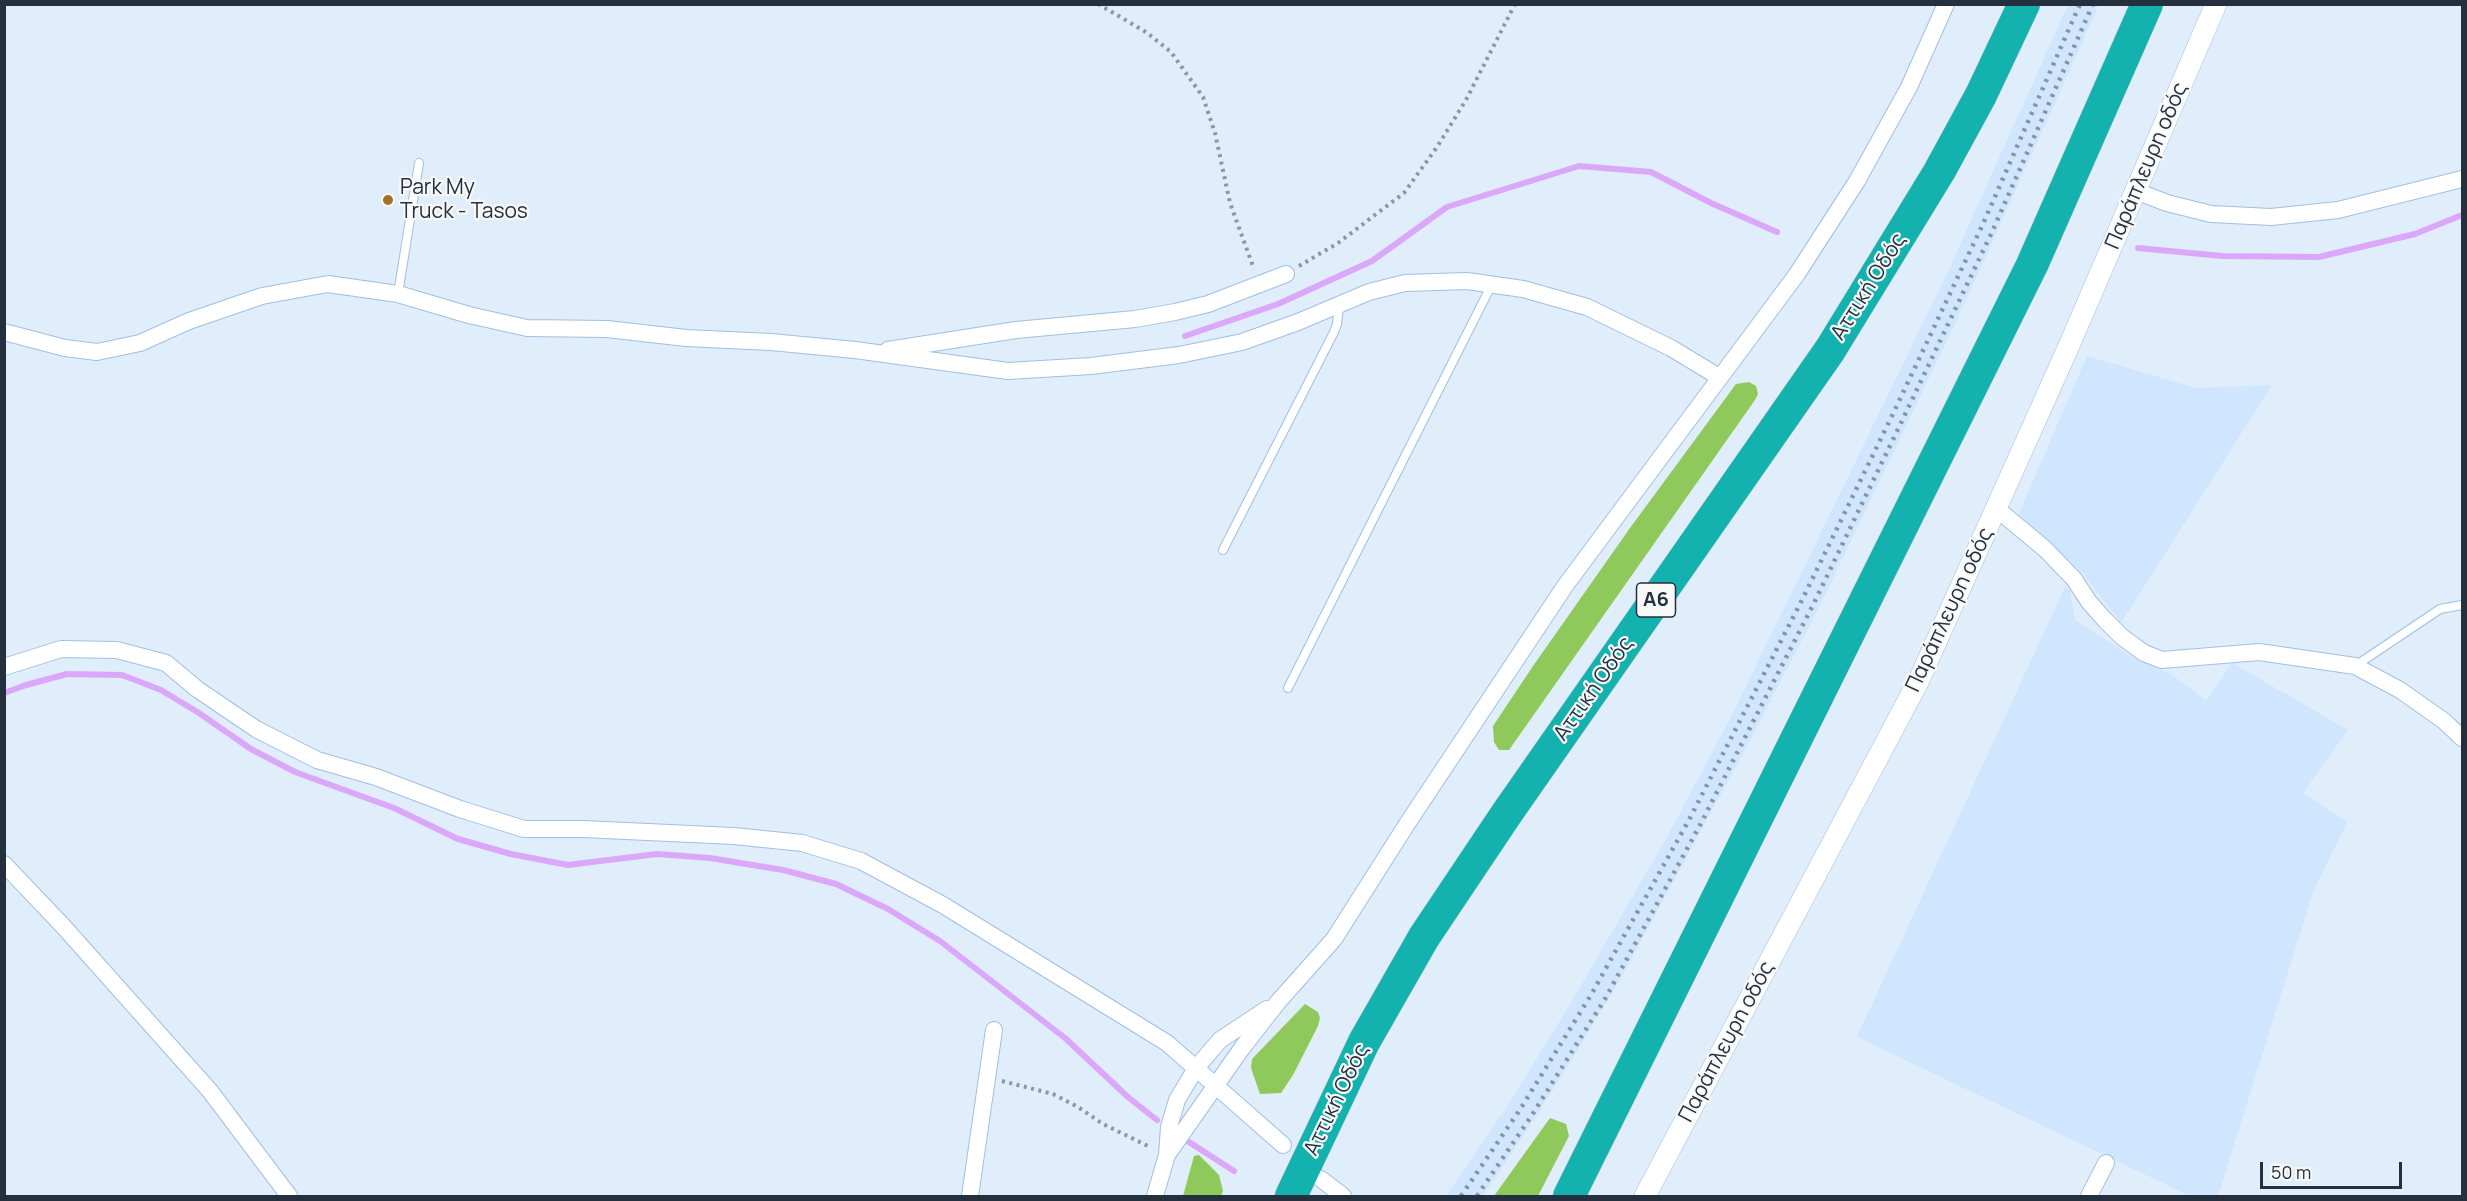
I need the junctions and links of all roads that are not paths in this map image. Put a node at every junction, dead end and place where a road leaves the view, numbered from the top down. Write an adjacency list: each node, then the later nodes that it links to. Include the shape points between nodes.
1 (1946, 4): 14 (street, via 1909,87 1857,181 1797,274)
2 (2024, 4): 34 (highway, Αττική Οδός / Α6, via 1944,163 1830,350 1424,937 1364,1042)
3 (2147, 4): 36 (highway, via 2032,265)
4 (2216, 4): 7 (street, Παράπλευρη οδός)
5 (419, 163): 10 (lane)
6 (2463, 179): 7 (street, via 2338,210 2271,217 2211,214)
7 (2136, 191): 15 (street, Παράπλευρη οδός)
8 (1286, 274): 13 (street, via 1208,304 1134,319 1016,330)
9 (1492, 284): 11 (street, via 1405,283); 14 (street, via 1587,308 1671,348); 20 (lane)
10 (398, 294): 12 (street, via 328,284 262,296 140,343 97,352); 13 (street, via 527,328 607,329)
11 (1339, 305): 13 (street, via 1242,342 1091,366 1008,371); 16 (lane, via 1334,332)
12 (4, 332)
13 (868, 352)
14 (1719, 377): 23 (street, via 1565,586 1334,939)
15 (1996, 509): 18 (street, via 2045,549 2122,638 2162,660 2259,652); 37 (street, Παράπλευρη οδός, via 1919,680)
16 (1223, 550)
17 (2463, 605): 18 (lane, via 2440,609)
18 (2355, 666): 21 (street, via 2400,690)
19 (4, 667): 25 (street, via 61,649 117,650 166,663 256,729 317,760 524,829 734,836 802,843 861,861 943,905 1119,1012 1167,1043)
20 (1288, 688)
21 (2463, 738)
22 (4, 864): 31 (street, via 210,1091)
23 (1278, 1002): 25 (street, via 1220,1040); 26 (street)
24 (994, 1030): 32 (street)
25 (1196, 1068): 26 (street); 28 (street, via 1174,1109)
26 (1215, 1085): 27 (street); 28 (street)
27 (1283, 1145)
28 (1167, 1155): 33 (street)
29 (2106, 1163): 38 (street)
30 (1321, 1179): 35 (street)
31 (289, 1197)
32 (970, 1197)
33 (1155, 1197)
34 (1291, 1197)
35 (1343, 1197)
36 (1569, 1197)
37 (1645, 1197)
38 (2089, 1197)

